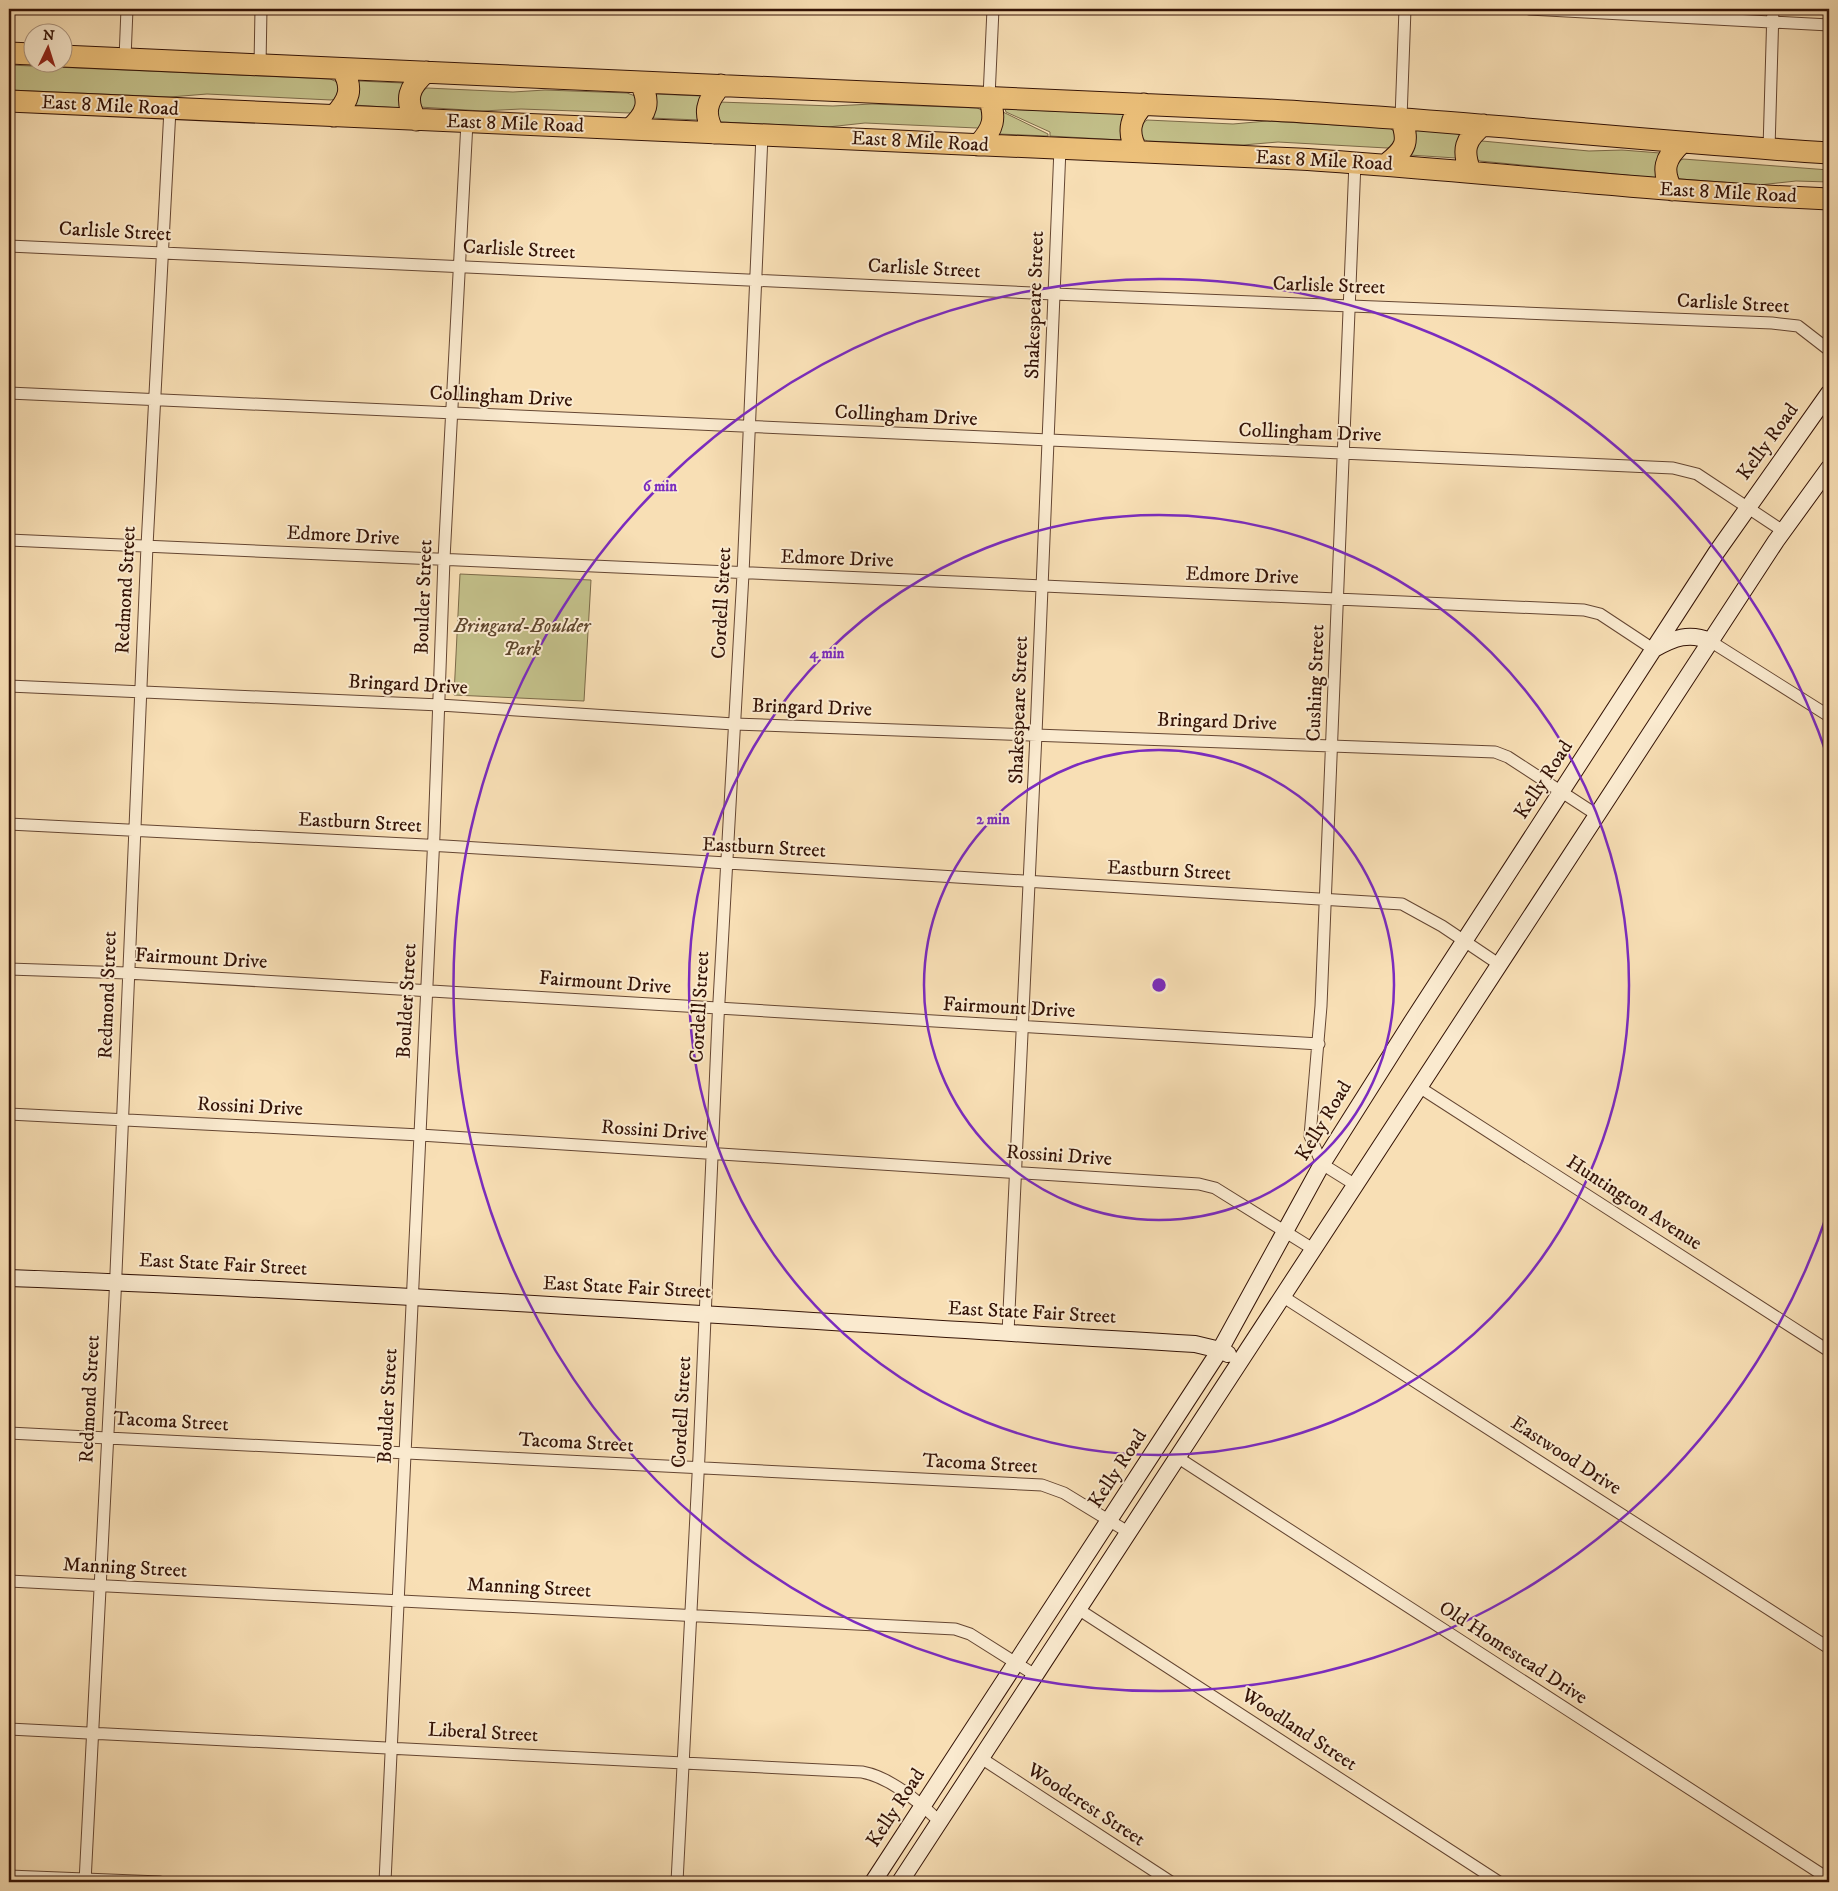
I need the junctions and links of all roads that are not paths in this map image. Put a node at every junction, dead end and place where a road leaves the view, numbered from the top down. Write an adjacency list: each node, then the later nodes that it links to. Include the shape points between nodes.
1 (127, 9): 12 (street)
2 (262, 9): 13 (street)
3 (993, 9): 18 (street)
4 (1405, 9): 23 (street)
5 (1529, 9): 7 (street)
6 (1773, 9): 7 (street)
7 (1773, 23): 8 (street); 33 (street)
8 (1829, 25)
9 (9, 53): 10 (highway)
10 (22, 54)
11 (72, 56): 12 (highway)
12 (125, 58): 13 (highway)
13 (260, 65): 14 (highway)
14 (342, 69): 15 (highway); 22 (highway, via 349,82 349,96)
15 (426, 72): 16 (highway); 24 (highway, via 414,83 409,95)
16 (640, 82): 17 (highway); 27 (highway, via 648,105)
17 (721, 85): 18 (highway); 28 (highway, via 713,93 706,109)
18 (989, 97): 20 (highway); 31 (highway, via 994,121 990,132)
19 (9, 101): 21 (highway, East 8 Mile Road)
20 (1144, 104): 23 (highway); 34 (highway, via 1133,116 1130,128)
21 (170, 108): 22 (highway, East 8 Mile Road); 42 (street, Redmond Street)
22 (334, 116): 24 (highway, East 8 Mile Road)
23 (1401, 118): 26 (highway); 37 (highway, via 1406,134 1405,144 1400,154)
24 (416, 120): 25 (highway, East 8 Mile Road)
25 (467, 122): 27 (highway, East 8 Mile Road); 43 (street, Boulder Street)
26 (1483, 124): 30 (highway); 38 (highway, via 1464,148)
27 (630, 129): 28 (highway, East 8 Mile Road)
28 (714, 133): 29 (highway, East 8 Mile Road)
29 (762, 135): 31 (highway, East 8 Mile Road); 44 (street, Cordell Street)
30 (1681, 143): 33 (highway); 39 (highway, via 1669,155 1664,166)
31 (978, 145): 32 (highway, East 8 Mile Road)
32 (1060, 148): 34 (highway, East 8 Mile Road); 45 (street, Shakespeare Street)
33 (1769, 149): 35 (highway)
34 (1137, 152): 36 (highway, East 8 Mile Road)
35 (1829, 153)
36 (1355, 162): 37 (highway, East 8 Mile Road); 46 (street, Cushing Street)
37 (1387, 164): 38 (highway, East 8 Mile Road)
38 (1470, 171): 39 (highway, East 8 Mile Road)
39 (1672, 190): 40 (highway, East 8 Mile Road)
40 (1829, 199)
41 (9, 246): 42 (street, Carlisle Street)
42 (161, 253): 43 (street, Carlisle Street); 50 (street, Redmond Street)
43 (459, 266): 44 (street, Carlisle Street); 51 (street, Boulder Street)
44 (756, 280): 45 (street, Carlisle Street); 52 (street, Cordell Street)
45 (1054, 294): 46 (street, Carlisle Street); 53 (street, Shakespeare Street)
46 (1349, 305): 47 (street, Carlisle Street, via 1798,326); 54 (street, Cushing Street)
47 (1829, 350)
48 (9, 393): 50 (street, Collingham Drive)
49 (1829, 394): 56 (street, Kelly Road)
50 (155, 400): 51 (street, Collingham Drive); 59 (street, Redmond Street)
51 (452, 413): 52 (street, Collingham Drive); 60 (street, Boulder Street)
52 (749, 427): 53 (street, Collingham Drive); 61 (street, Cordell Street)
53 (1048, 441): 54 (street, Collingham Drive); 62 (street, Shakespeare Street)
54 (1344, 453): 56 (street, Collingham Drive, via 1683,469 1697,474); 63 (street, Cushing Street)
55 (1829, 468): 57 (street)
56 (1747, 507): 57 (street, Collingham Drive); 65 (street, Kelly Road)
57 (1783, 530): 64 (street)
58 (9, 540): 59 (street, Edmore Drive)
59 (147, 546): 60 (street, Edmore Drive); 67 (street, Redmond Street)
60 (444, 559): 61 (street, Edmore Drive); 68 (street, Boulder Street)
61 (743, 574): 62 (street, Edmore Drive); 70 (street, Cordell Street)
62 (1043, 587): 63 (street, Edmore Drive); 71 (street, Shakespeare Street)
63 (1338, 599): 65 (street, Edmore Drive, via 1595,611); 72 (street, Cushing Street)
64 (1710, 642): 65 (street, via 1700,637 1681,637); 69 (street); 74 (street)
65 (1653, 649): 73 (street, Kelly Road)
66 (9, 686): 67 (street, Bringard Drive)
67 (140, 691): 68 (street, Bringard Drive); 76 (street, Redmond Street)
68 (440, 705): 70 (street, Bringard Drive); 77 (street, Boulder Street)
69 (1829, 716)
70 (734, 724): 71 (street, Bringard Drive); 78 (street, Cordell Street)
71 (1036, 734): 72 (street, Bringard Drive); 79 (street, Shakespeare Street)
72 (1332, 745): 73 (street, Bringard Drive, via 1494,752 1508,757); 80 (street, Cushing Street)
73 (1561, 791): 74 (street, Bringard Drive); 81 (street, Kelly Road)
74 (1597, 815): 82 (street)
75 (9, 824): 76 (street, Eastburn Street)
76 (134, 829): 77 (street, Eastburn Street); 84 (street, Redmond Street)
77 (434, 846): 78 (street, Eastburn Street); 85 (street, Boulder Street)
78 (727, 865): 79 (street, Eastburn Street); 86 (street, Cordell Street)
79 (1030, 882): 80 (street, Eastburn Street); 87 (street, Shakespeare Street)
80 (1326, 899): 81 (street, Eastburn Street, via 1408,905); 88 (street, Cushing Street)
81 (1464, 941): 82 (street, Eastburn Street); 94 (street, Kelly Road)
82 (1500, 965): 89 (street)
83 (9, 969): 84 (street, Fairmount Drive)
84 (127, 973): 85 (street, Fairmount Drive); 91 (street, Redmond Street)
85 (426, 990): 86 (street, Fairmount Drive); 92 (street, Boulder Street)
86 (718, 1009): 87 (street, Fairmount Drive); 93 (street, Cordell Street)
87 (1023, 1028): 88 (street, Fairmount Drive); 95 (street, Shakespeare Street)
88 (1319, 1044): 94 (street, Cushing Street, via 1310,1136)
89 (1419, 1088): 96 (street); 106 (street, Huntington Avenue)
90 (9, 1114): 91 (street, Rossini Drive)
91 (122, 1118): 92 (street, Rossini Drive); 100 (street, Redmond Street)
92 (420, 1135): 93 (street, Rossini Drive); 101 (street, Boulder Street)
93 (711, 1154): 95 (street, Rossini Drive); 103 (street, Cordell Street)
94 (1322, 1164): 96 (street); 97 (street, Kelly Road)
95 (1017, 1172): 97 (street, Rossini Drive, via 1206,1185); 104 (street, Shakespeare Street)
96 (1354, 1184): 98 (street)
97 (1285, 1230): 98 (street, Rossini Drive); 105 (street, Kelly Road)
98 (1313, 1249): 102 (street)
99 (9, 1278): 100 (street, East State Fair Street)
100 (116, 1282): 101 (street, East State Fair Street); 109 (street, Redmond Street)
101 (412, 1296): 103 (street, East State Fair Street); 110 (street, Boulder Street)
102 (1282, 1296): 107 (street); 120 (street, Eastwood Drive)
103 (705, 1314): 104 (street, East State Fair Street); 112 (street, Cordell Street)
104 (1008, 1333): 105 (street, East State Fair Street, via 1195,1344)
105 (1220, 1350): 107 (street, East State Fair Street); 113 (street, Kelly Road)
106 (1829, 1351)
107 (1239, 1362): 111 (street)
108 (9, 1433): 109 (street, Tacoma Street)
109 (106, 1438): 110 (street, Tacoma Street); 116 (street, Redmond Street)
110 (405, 1453): 112 (street, Tacoma Street); 117 (street, Boulder Street)
111 (1177, 1457): 114 (street); 131 (street, Old Homestead Drive)
112 (698, 1468): 113 (street, Tacoma Street, via 1048,1486); 119 (street, Cordell Street)
113 (1110, 1520): 114 (street, Tacoma Street); 121 (street, Kelly Road)
114 (1128, 1532): 118 (street)
115 (9, 1581): 116 (street, Manning Street)
116 (99, 1585): 117 (street, Manning Street); 124 (street, Redmond Street)
117 (398, 1600): 119 (street, Manning Street); 125 (street, Boulder Street)
118 (1078, 1609): 122 (street); 139 (street, Woodland Street)
119 (691, 1615): 121 (street, Manning Street, via 955,1630 970,1634); 127 (street, Cordell Street)
120 (1829, 1648)
121 (1016, 1663): 122 (street, Manning Street); 128 (street, Kelly Road)
122 (1035, 1675): 126 (street)
123 (9, 1728): 124 (street, Liberal Street)
124 (92, 1732): 125 (street, Liberal Street); 132 (street, Redmond Street)
125 (391, 1747): 127 (street, Liberal Street); 134 (street, Boulder Street)
126 (980, 1758): 129 (street); 138 (street, Woodcrest Street)
127 (684, 1762): 128 (street, Liberal Street, via 862,1772 878,1776); 135 (street, Cordell Street)
128 (923, 1806): 129 (street, Liberal Street); 136 (street, Kelly Road)
129 (939, 1821): 137 (street)
130 (9, 1876): 132 (street)
131 (1829, 1879)
132 (85, 1881): 133 (street)
133 (160, 1882)
134 (385, 1882)
135 (677, 1882)
136 (873, 1882)
137 (900, 1882)
138 (1171, 1882)
139 (1500, 1882)

